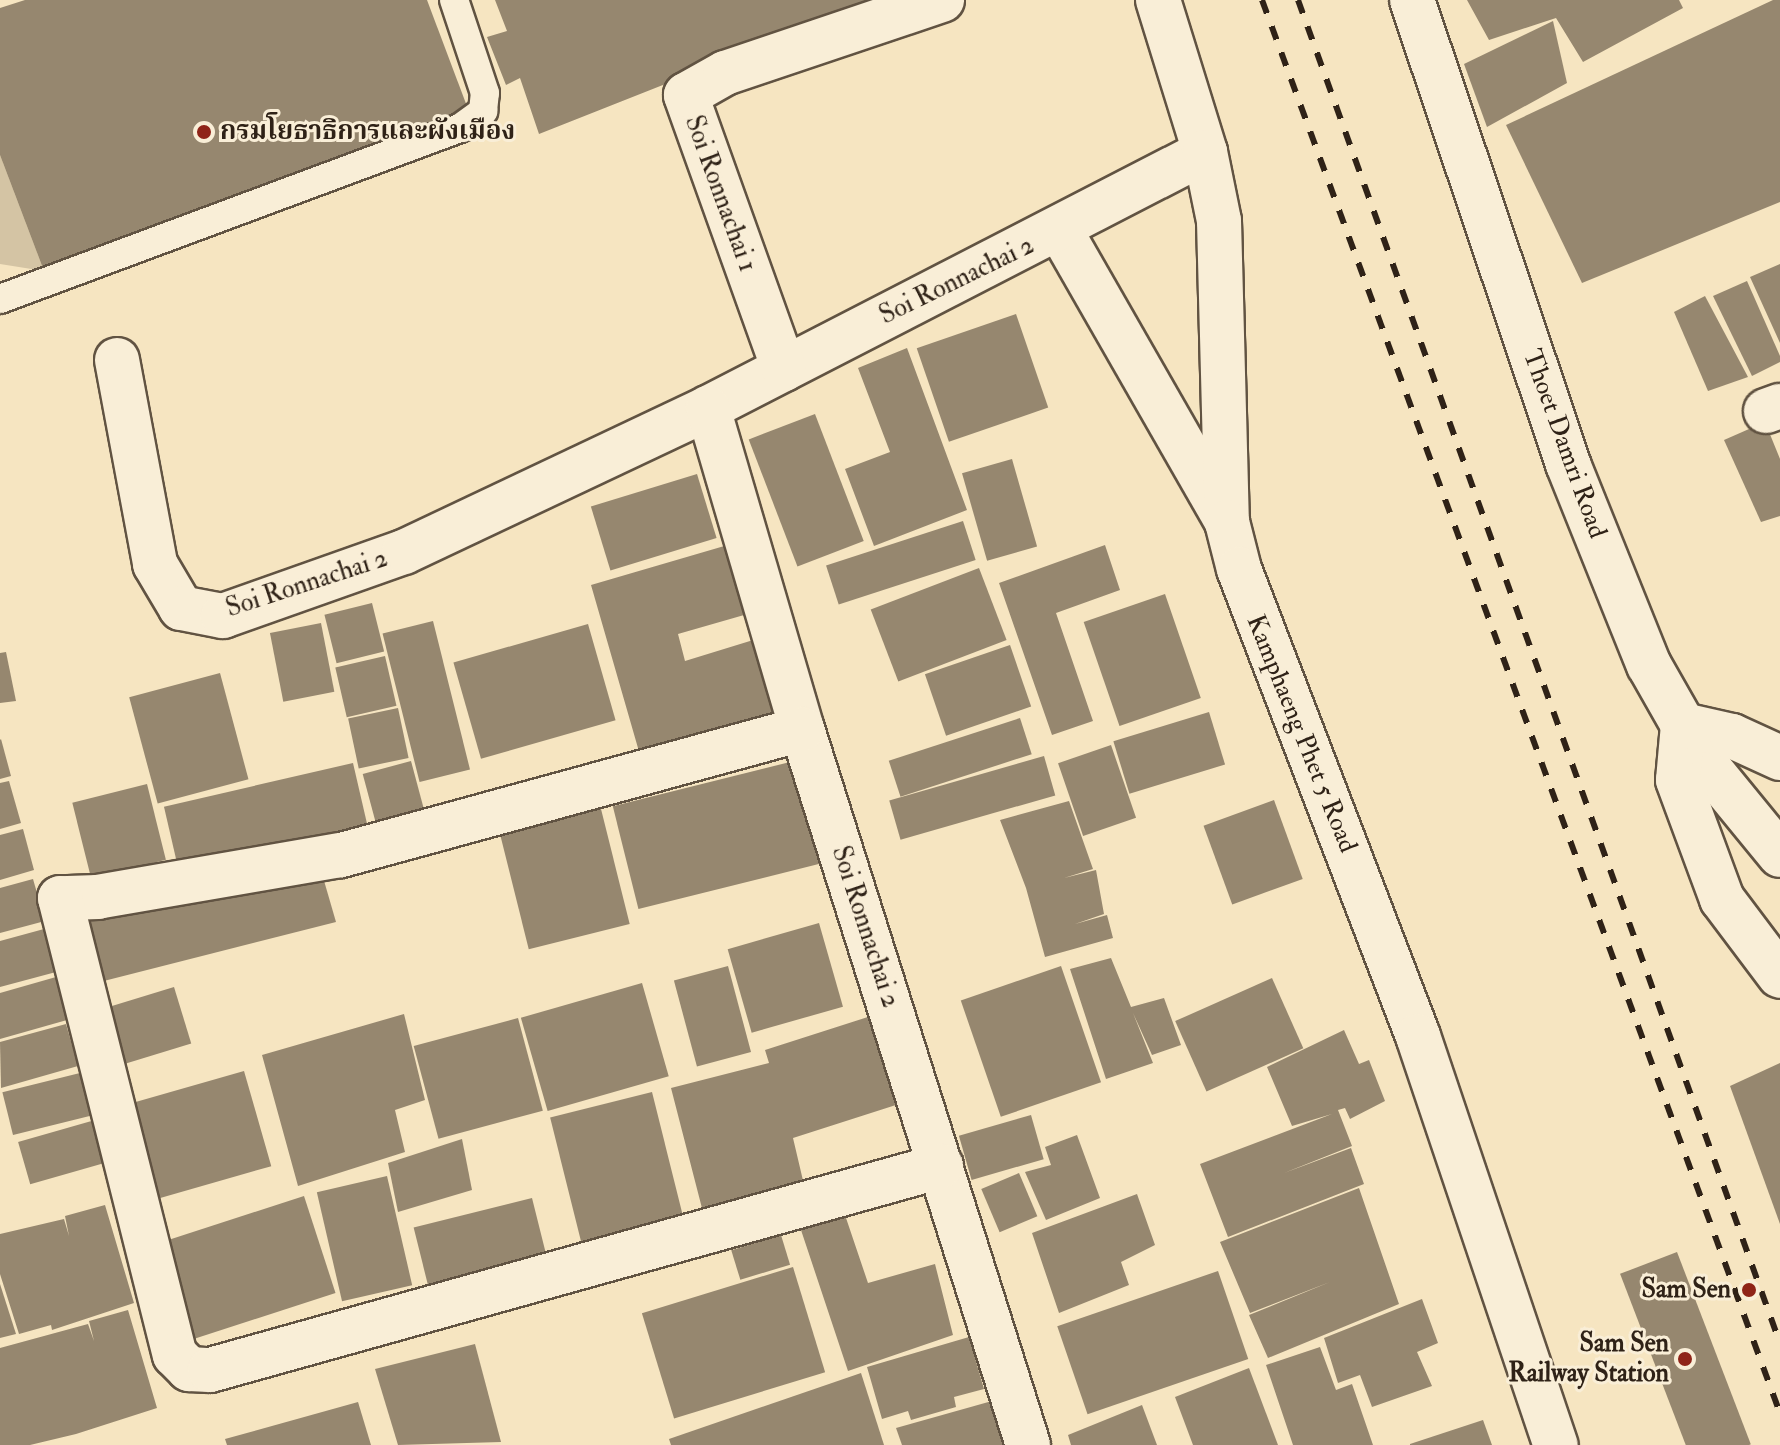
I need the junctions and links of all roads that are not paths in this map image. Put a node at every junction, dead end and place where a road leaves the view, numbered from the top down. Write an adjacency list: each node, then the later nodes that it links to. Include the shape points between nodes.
1 (454, 0): 7 (lane, via 485,93 483,111 460,128)
2 (942, 0): 9 (street, Soi Ronnachai 1, via 725,73 686,95)
3 (1158, 0): 5 (street, Kamphaeng Phet 5 Road)
4 (1412, 0): 12 (street, Thoet Damri Road, via 1568,464 1649,665)
5 (1205, 152): 6 (street, Soi Ronnachai 2); 11 (street, Kamphaeng Phet 5 Road, via 1224,279)
6 (1060, 230): 9 (street, Soi Ronnachai 2); 11 (street)
7 (0, 299)
8 (117, 360): 10 (street, Soi Ronnachai 2, via 155,564 181,608 223,616 404,552)
9 (784, 369): 10 (street, Soi Ronnachai 2)
10 (708, 408): 13 (street, Soi Ronnachai 2)
11 (1227, 522): 19 (street, Kamphaeng Phet 5 Road, via 1252,610 1418,1036)
12 (1683, 725): 14 (street, via 1732,736); 15 (street, Thoet Damri Road, via 1704,762); 16 (street, via 1678,780 1722,899)
13 (802, 729): 17 (street, Soi Ronnachai 2); 17 (street, via 340,855 98,897 60,898 175,1355 189,1369 210,1370)
14 (1780, 758)
15 (1780, 855)
16 (1780, 976)
17 (941, 1166): 18 (street, Soi Ronnachai 2)
18 (1028, 1445)
19 (1556, 1445)

